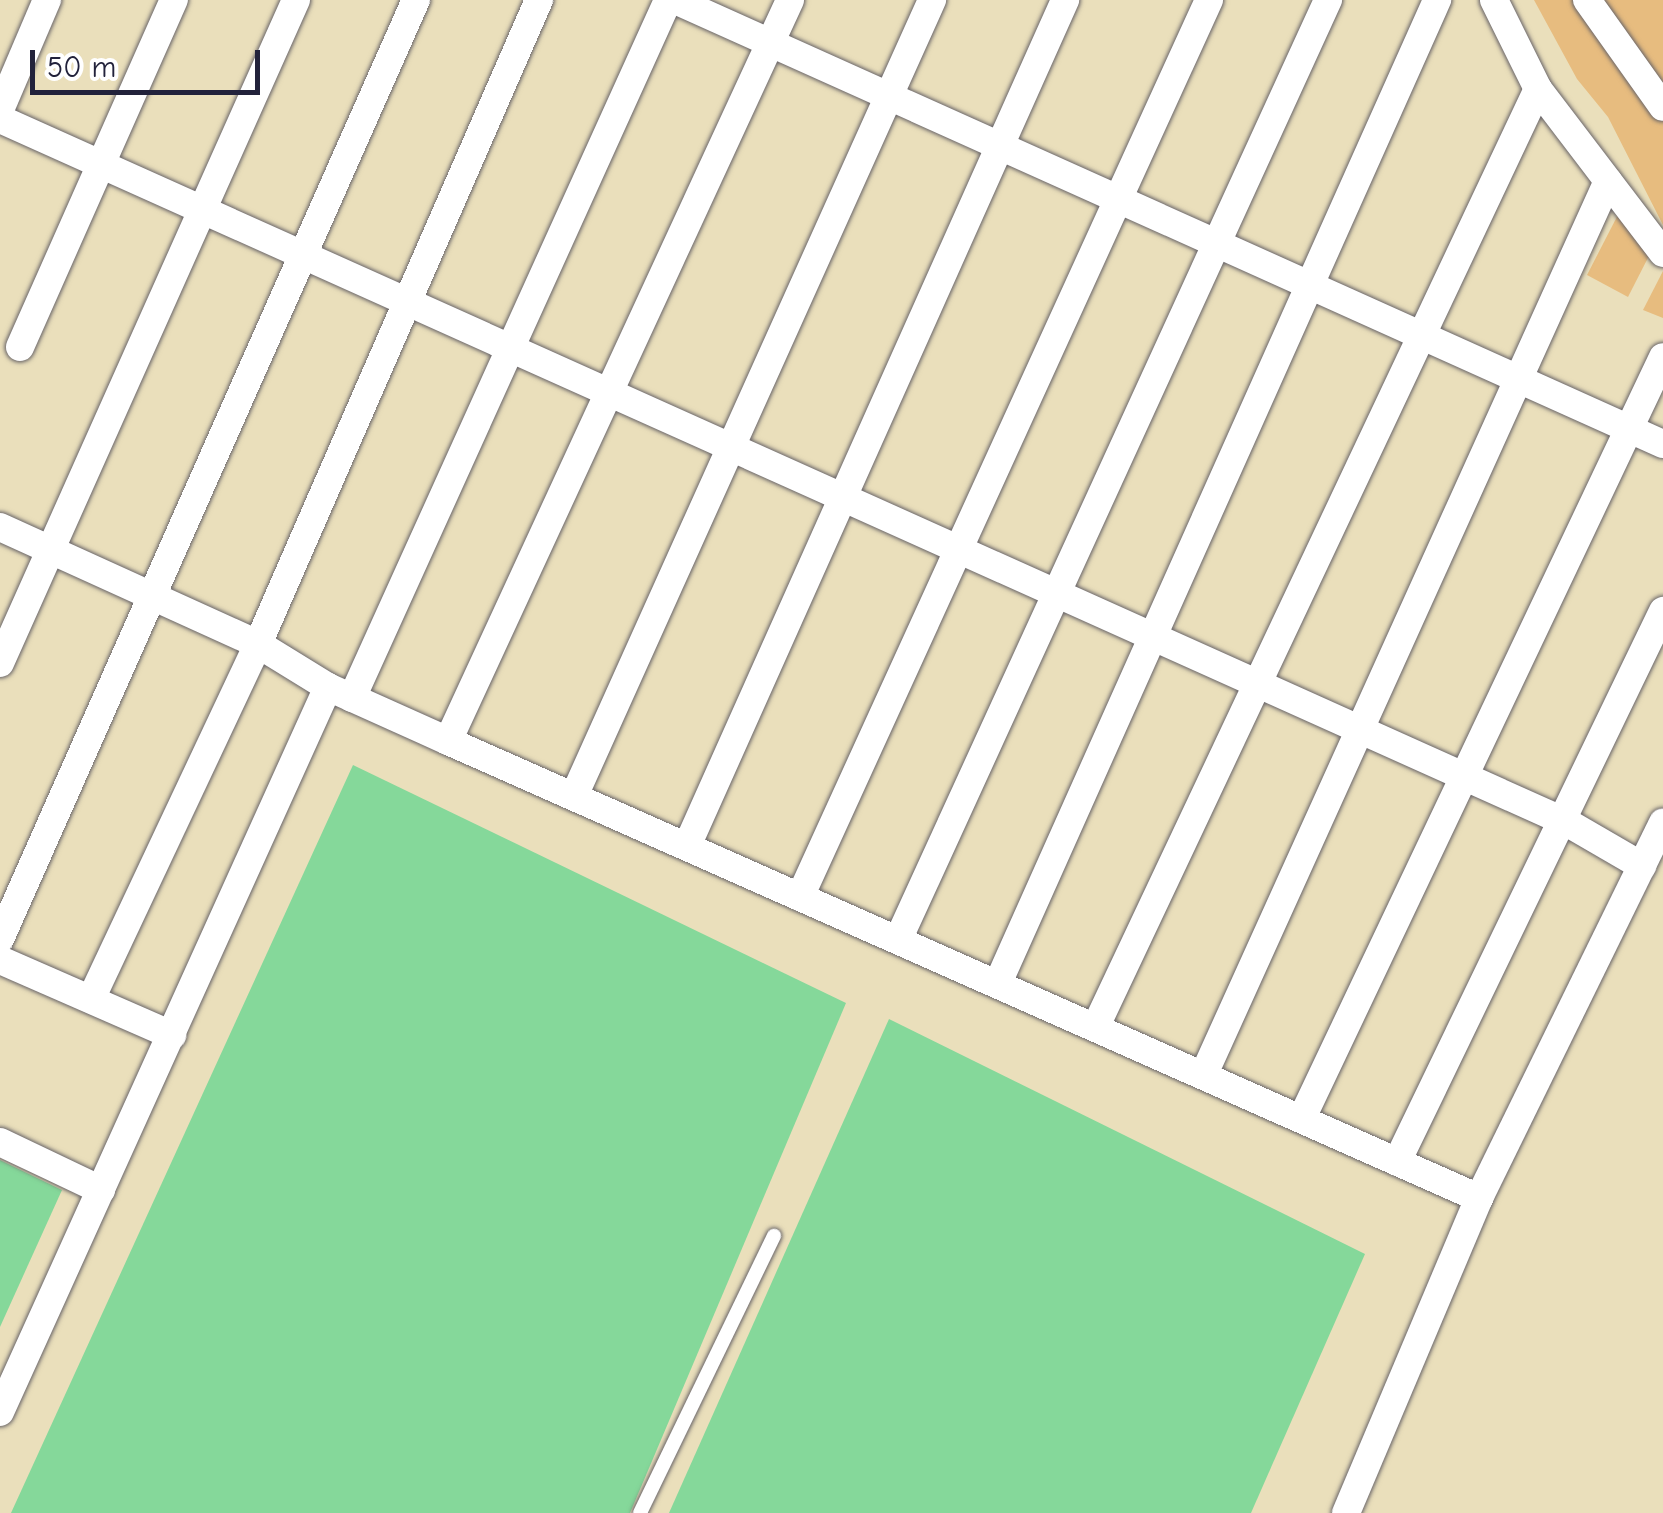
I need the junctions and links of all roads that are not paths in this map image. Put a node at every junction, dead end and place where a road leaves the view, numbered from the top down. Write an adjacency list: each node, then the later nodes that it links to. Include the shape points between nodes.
1 (47, 0): 19 (street)
2 (174, 0): 22 (street)
3 (296, 0): 25 (street)
4 (416, 0): 28 (street)
5 (540, 0): 30 (street)
6 (671, 0): 15 (street); 33 (street)
7 (790, 0): 15 (street)
8 (932, 0): 17 (street)
9 (1065, 0): 21 (street)
10 (1209, 0): 24 (street)
11 (1328, 0): 26 (street)
12 (1436, 0): 29 (street)
13 (1494, 0): 16 (street)
14 (1587, 0): 18 (street)
15 (772, 41): 17 (street); 36 (street)
16 (1538, 89): 23 (street); 31 (street)
17 (891, 92): 21 (street); 39 (street)
18 (1663, 107)
19 (0, 110)
20 (0, 119): 22 (street)
21 (1004, 144): 24 (street); 40 (street)
22 (101, 164): 25 (street); 32 (street)
23 (1608, 181): 27 (street); 35 (street)
24 (1120, 197): 26 (street); 43 (street)
25 (203, 210): 28 (street); 42 (street)
26 (1218, 241): 29 (street); 44 (street)
27 (1663, 253)
28 (303, 255): 30 (street); 45 (street)
29 (1311, 284): 31 (street); 47 (street)
30 (408, 302): 33 (street); 48 (street)
31 (1423, 335): 35 (street); 50 (street)
32 (20, 347)
33 (512, 348): 36 (street); 51 (street)
34 (1663, 357): 37 (street)
35 (1520, 378): 37 (street); 52 (street)
36 (610, 392): 39 (street); 53 (street)
37 (1630, 427): 38 (street); 54 (street)
38 (1663, 444)
39 (732, 448): 40 (street); 55 (street)
40 (845, 498): 43 (street); 58 (street)
41 (0, 527): 42 (street)
42 (50, 550): 45 (street); 49 (street)
43 (960, 550): 44 (street); 60 (street)
44 (1058, 594): 47 (street); 62 (street)
45 (152, 596): 48 (street); 61 (street)
46 (1663, 611): 56 (street)
47 (1154, 637): 50 (street); 64 (street)
48 (258, 644): 51 (street); 65 (street)
49 (0, 662)
50 (1259, 684): 52 (street); 66 (street)
51 (340, 692): 53 (street); 67 (street)
52 (1361, 730): 54 (street); 68 (street)
53 (448, 741): 55 (street)
54 (1466, 777): 56 (street); 69 (street)
55 (574, 796): 58 (street)
56 (1566, 822): 59 (street); 71 (street)
57 (1663, 823): 59 (street)
58 (687, 846): 60 (street)
59 (1642, 866): 73 (street)
60 (800, 896): 62 (street)
61 (0, 939)
62 (898, 940): 64 (street)
63 (0, 960): 65 (street)
64 (998, 983): 66 (street)
65 (91, 1000): 67 (street)
66 (1096, 1026): 68 (street)
67 (172, 1035): 72 (street)
68 (1204, 1074): 69 (street)
69 (1302, 1118): 71 (street)
70 (0, 1142): 72 (street)
71 (1397, 1162): 73 (street)
72 (101, 1190): 75 (street)
73 (1479, 1198): 77 (street)
74 (774, 1236): 76 (lane)
75 (0, 1412)
76 (640, 1513)
77 (1346, 1513)

